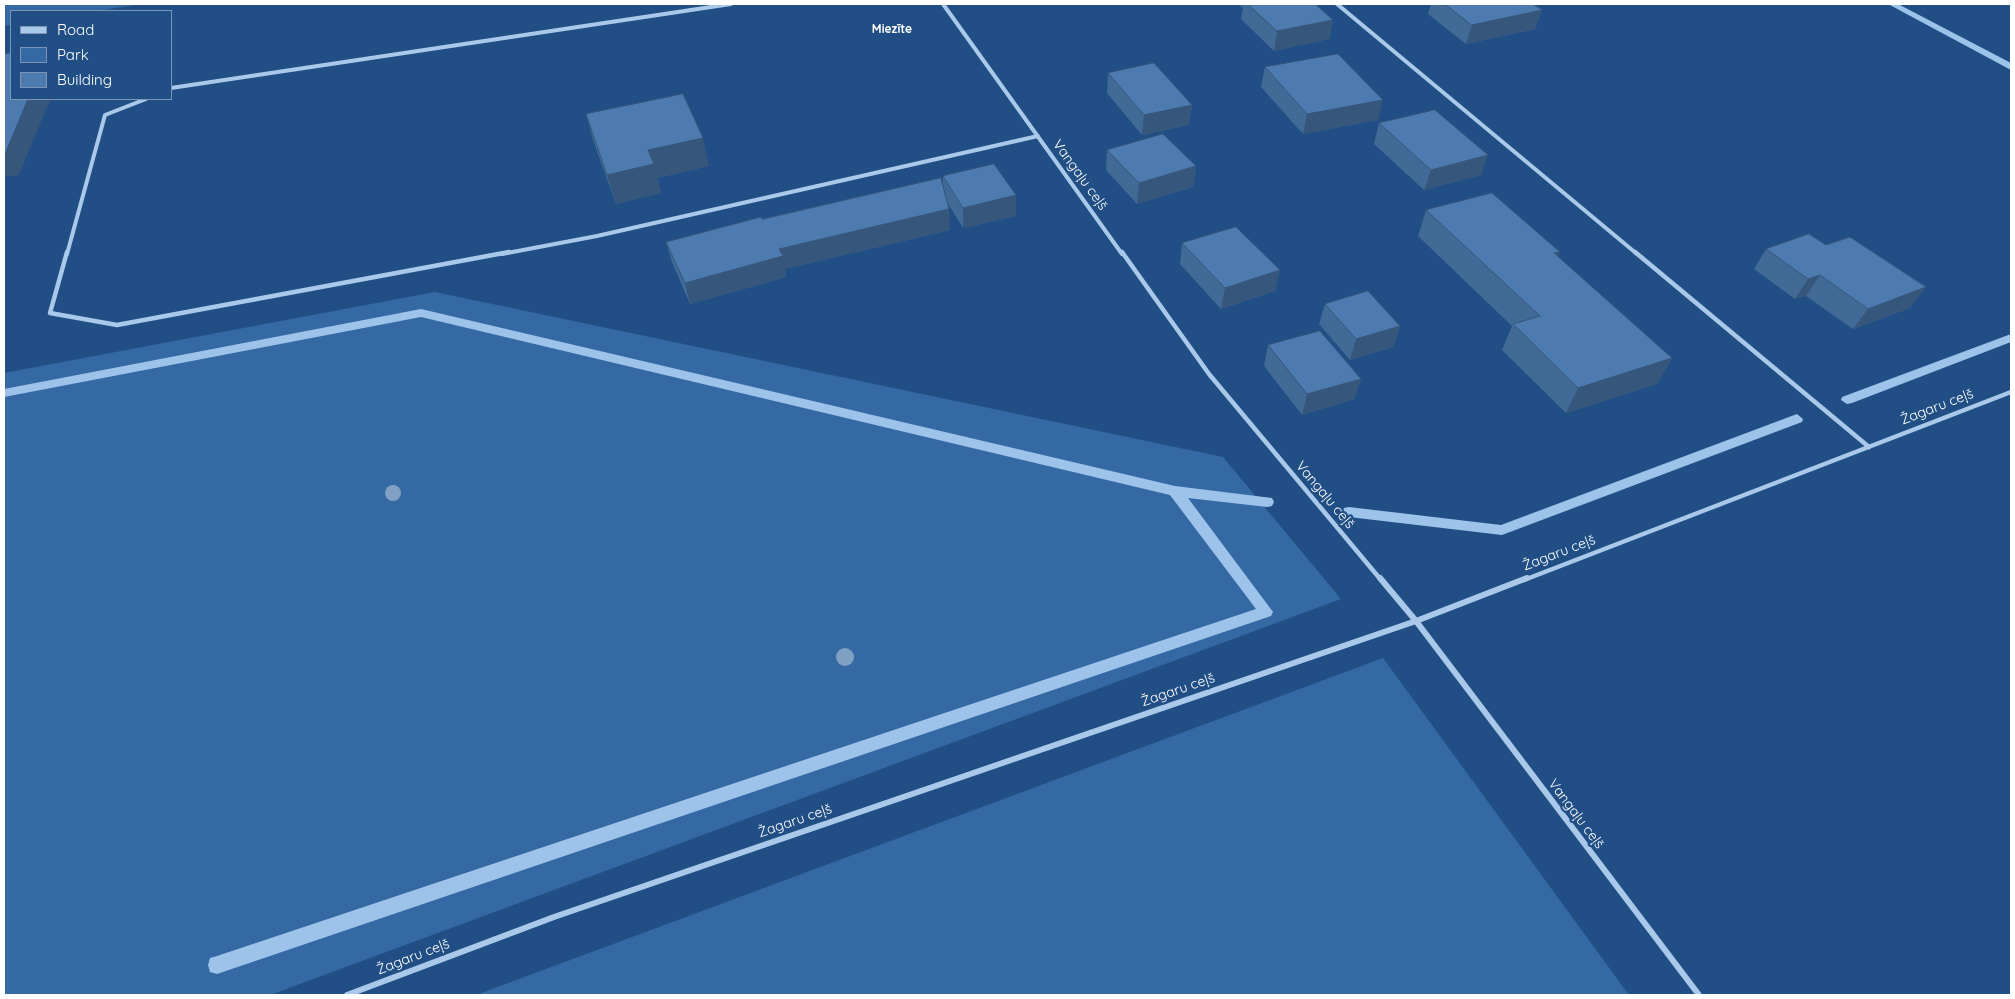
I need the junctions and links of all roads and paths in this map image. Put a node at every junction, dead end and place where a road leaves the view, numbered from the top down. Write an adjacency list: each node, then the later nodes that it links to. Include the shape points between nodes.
1 (732, 4): 4 (street)
2 (943, 4): 6 (street, Vangaļu ceļš)
3 (1338, 4): 8 (street)
4 (172, 88)
5 (143, 100): 6 (street, via 105,115 50,313 117,325 597,236)
6 (1038, 136): 9 (street, Vangaļu ceļš, via 1209,374)
7 (2011, 392): 8 (street, Žagaru ceļš)
8 (1870, 447): 9 (street, Žagaru ceļš)
9 (1416, 621): 10 (street, Žagaru ceļš, via 554,918); 11 (street, Vangaļu ceļš)
10 (347, 995)
11 (1699, 995)

